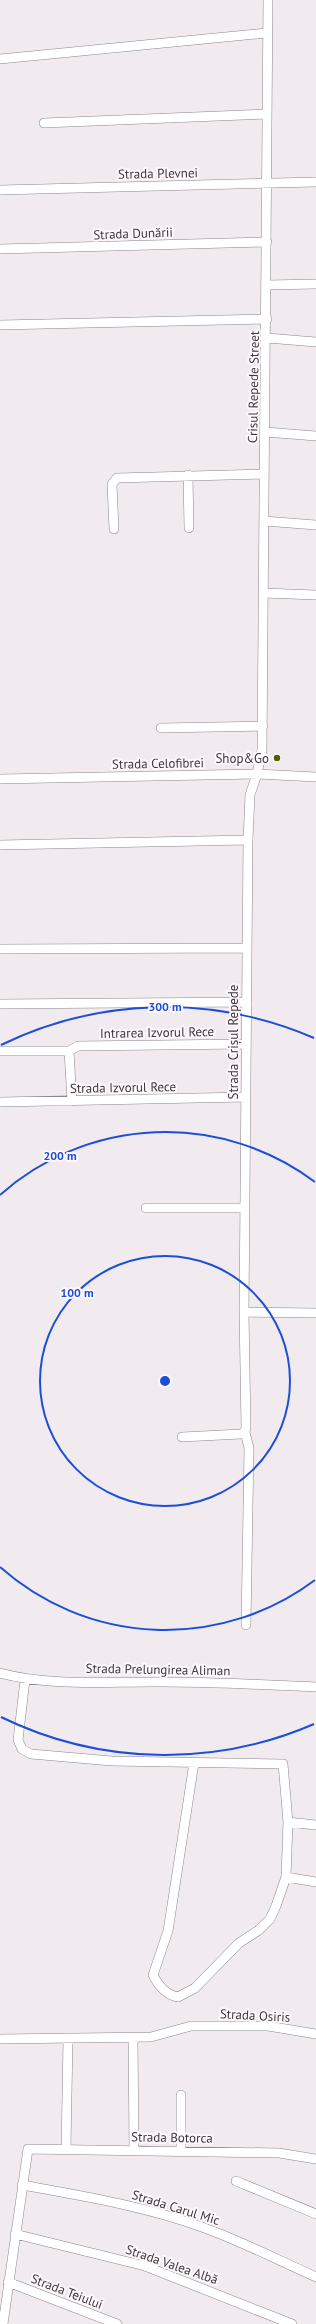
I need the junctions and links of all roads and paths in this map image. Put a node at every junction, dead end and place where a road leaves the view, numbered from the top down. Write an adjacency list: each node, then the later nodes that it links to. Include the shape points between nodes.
1 (268, 0): 2 (street, Crisul Repede Street)
2 (267, 33): 3 (street); 4 (street, Crisul Repede Street)
3 (0, 60)
4 (266, 114): 5 (street); 7 (street, Crisul Repede Street)
5 (44, 123)
6 (316, 182): 7 (street, Strada Plevnei)
7 (267, 184): 8 (street, Strada Plevnei); 9 (street, Crisul Repede Street)
8 (0, 190)
9 (267, 242): 10 (street, Strada Dunării); 12 (street, Crisul Repede Street)
10 (0, 249)
11 (316, 284): 12 (street)
12 (267, 285): 13 (street, Crisul Repede Street)
13 (267, 319): 14 (street); 15 (street, Crisul Repede Street)
14 (0, 325)
15 (267, 338): 16 (street); 17 (street, Crisul Repede Street)
16 (316, 342)
17 (265, 432): 18 (street); 19 (street, Crisul Repede Street)
18 (316, 436)
19 (264, 474): 20 (street); 21 (street, Crisul Repede Street)
20 (188, 475): 23 (street); 24 (street, via 117,478 114,481)
21 (264, 521): 22 (street); 25 (street, Crisul Repede Street)
22 (316, 525)
23 (189, 528)
24 (114, 529)
25 (263, 593): 26 (street); 27 (street, Crisul Repede Street)
26 (316, 595)
27 (263, 726): 28 (street); 29 (street, Crisul Repede Street)
28 (160, 728)
29 (258, 774): 30 (street, Strada Celofibrei); 31 (street, Strada Celofibrei); 32 (street, Strada Crișul Repede, via 250,795)
30 (316, 777)
31 (0, 779)
32 (248, 840): 33 (street); 34 (street, Strada Crișul Repede)
33 (0, 845)
34 (247, 948): 35 (street); 36 (street, Strada Crișul Repede)
35 (0, 949)
36 (247, 1002): 37 (street); 38 (street, Strada Crișul Repede)
37 (0, 1004)
38 (246, 1044): 39 (street, Intrarea Izvorul Rece, via 78,1046); 41 (street, Strada Crișul Repede)
39 (70, 1051): 40 (street, Intrarea Izvorul Rece); 42 (street)
40 (0, 1052)
41 (246, 1097): 42 (street, Strada Izvorul Rece); 45 (street, Strada Crișul Repede)
42 (72, 1101): 43 (street, Strada Izvorul Rece)
43 (0, 1102)
44 (146, 1208): 45 (street)
45 (245, 1208): 46 (street, Strada Crișul Repede)
46 (244, 1312): 47 (street); 48 (street, Strada Crișul Repede)
47 (316, 1314)
48 (245, 1432): 49 (street); 50 (street, Strada Crișul Repede, via 249,1448)
49 (182, 1437)
50 (246, 1625)
51 (0, 1673): 52 (street, Strada Prelungirea Aliman)
52 (25, 1680): 53 (street, Strada Prelungirea Aliman); 54 (street, via 18,1740 22,1748 31,1754 112,1761)
53 (316, 1686)
54 (194, 1763): 55 (street, via 281,1762 284,1767); 57 (street, via 168,1931 153,1975 161,1987 168,1994 178,1997 195,1988 239,1943 260,1930 270,1919)
55 (288, 1822): 56 (street); 57 (street)
56 (316, 1825)
57 (286, 1877): 58 (street)
58 (316, 1882)
59 (316, 2034): 60 (street, Strada Osiris, via 268,2026 192,2026 151,2037)
60 (133, 2038): 62 (street, Strada Osiris); 65 (street)
61 (0, 2040): 62 (street, Strada Osiris)
62 (68, 2040): 64 (street)
63 (181, 2095): 66 (street)
64 (66, 2149): 65 (street, Strada Botorca); 69 (street, Strada Botorca, via 28,2149)
65 (134, 2150): 66 (street, Strada Botorca)
66 (181, 2150): 67 (street, Strada Botorca, via 279,2153)
67 (316, 2159)
68 (236, 2181): 70 (street)
69 (22, 2185): 71 (street); 72 (street, Strada Carul Mic, via 112,2202 195,2225)
70 (316, 2214)
71 (15, 2234): 73 (street); 76 (street, Strada Valea Albă, via 145,2266)
72 (316, 2277)
73 (8, 2282): 74 (street); 75 (street, Strada Teiului)
74 (3, 2324)
75 (117, 2324)
76 (292, 2324)

